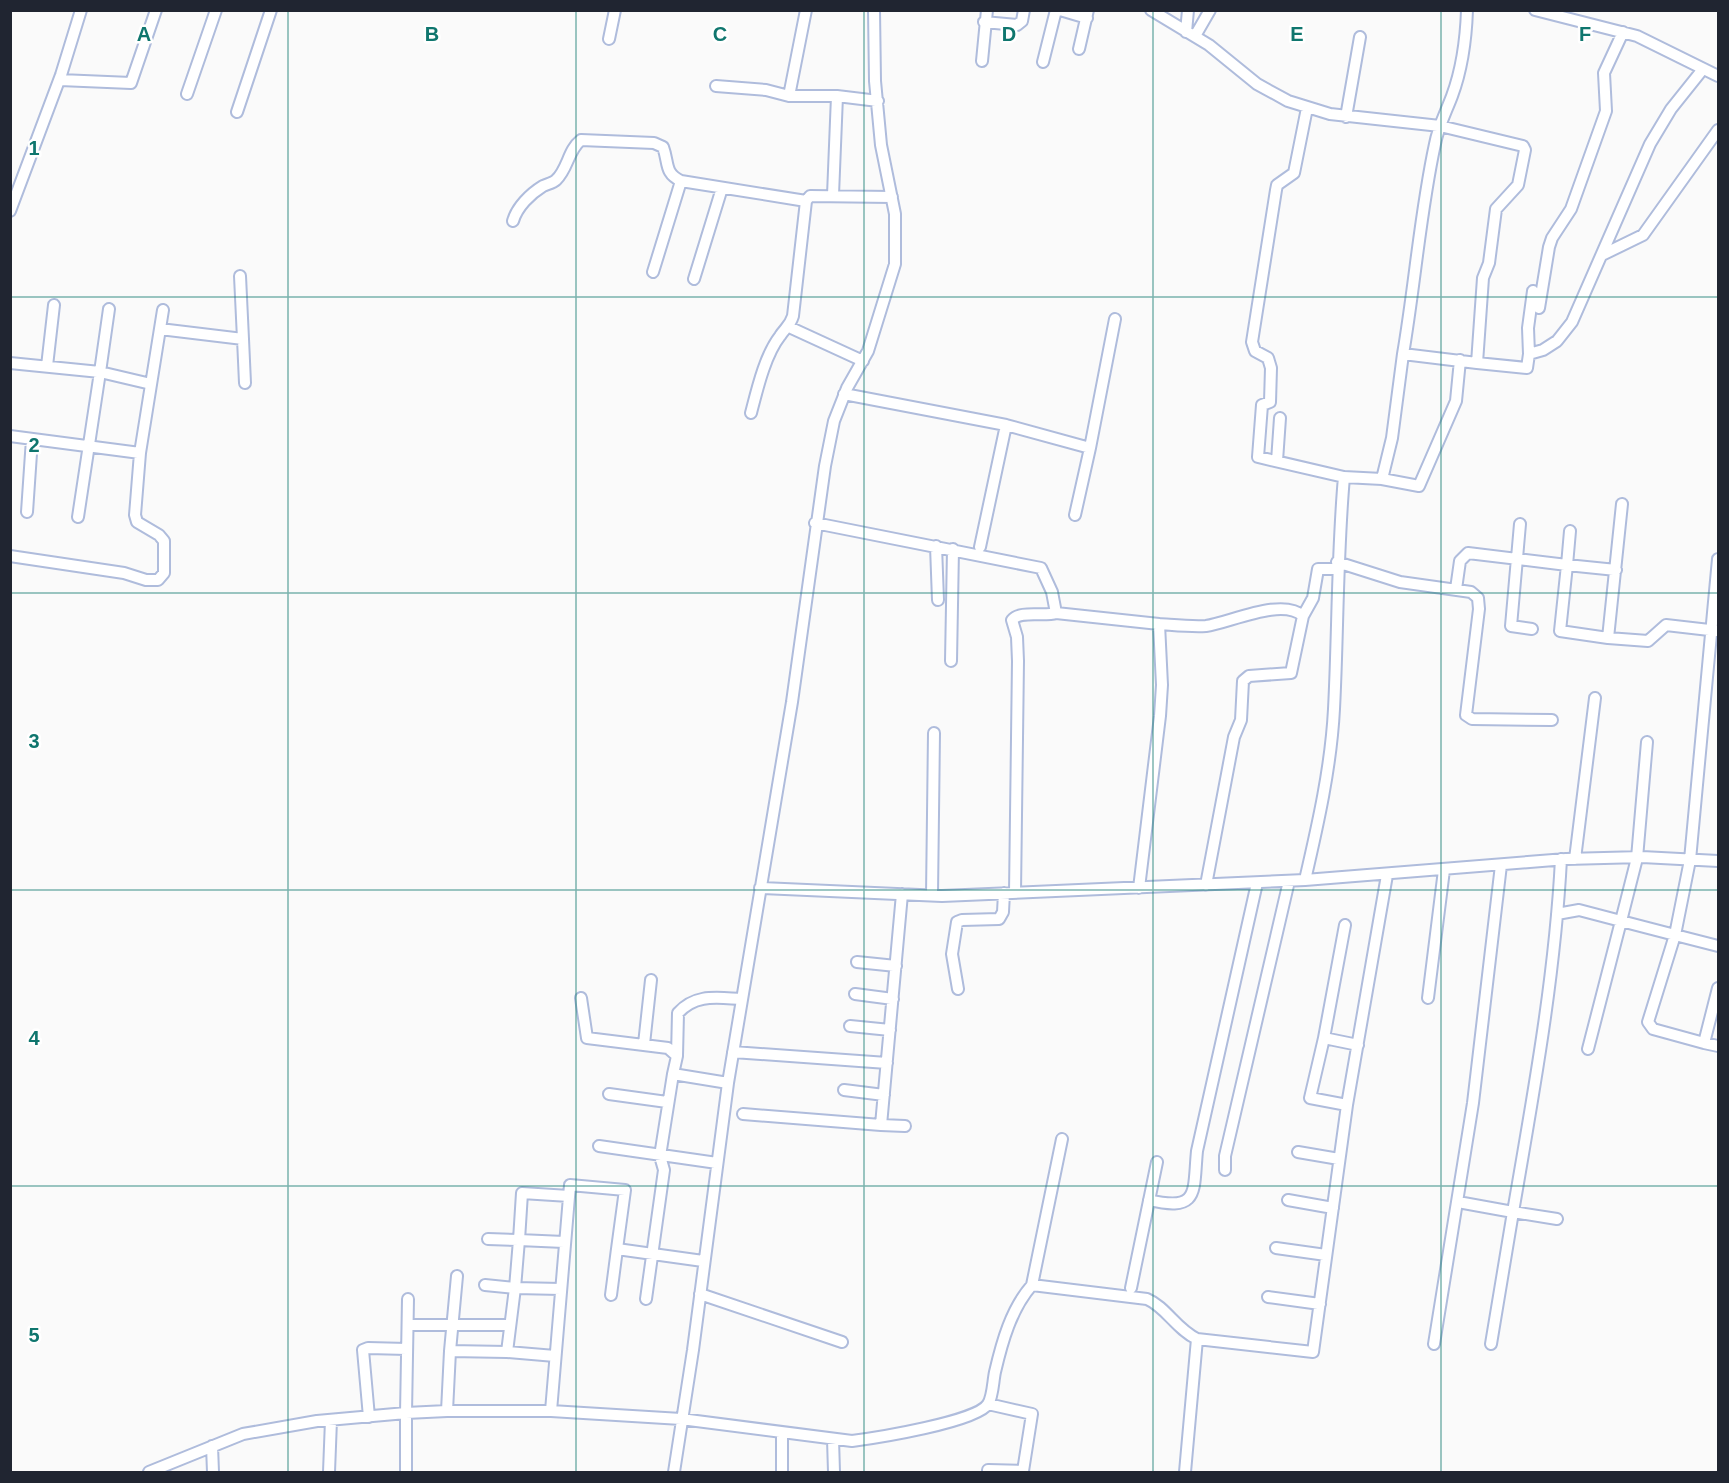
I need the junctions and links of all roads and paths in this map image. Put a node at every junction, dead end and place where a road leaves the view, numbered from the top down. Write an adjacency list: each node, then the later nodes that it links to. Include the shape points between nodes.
1 (81, 10): 27 (street)
2 (156, 10): 27 (street, via 131,83)
3 (216, 10): 29 (street)
4 (271, 10): 34 (street)
5 (615, 10): 21 (street)
6 (806, 10): 30 (street)
7 (874, 10): 32 (street)
8 (1024, 10): 17 (street, via 1017,25)
9 (1058, 10): 15 (street); 24 (street)
10 (1151, 10): 19 (street)
11 (1188, 10): 19 (street)
12 (1210, 10): 19 (street)
13 (1467, 10): 36 (street, via 1461,68)
14 (1535, 10): 16 (street)
15 (1088, 14): 22 (street)
16 (1567, 14): 18 (street)
17 (985, 16): 23 (street)
18 (1623, 32): 25 (street); 51 (street, via 1604,73 1606,111 1571,209 1552,238)
19 (1191, 34): 33 (street, via 1257,84)
20 (1360, 37): 35 (street)
21 (609, 39)
22 (1079, 49)
23 (982, 62)
24 (1043, 62)
25 (1703, 69): 26 (street); 45 (street, via 1650,144)
26 (1719, 76)
27 (60, 80): 43 (street)
28 (716, 86): 30 (street)
29 (187, 94)
30 (789, 96): 31 (street)
31 (837, 96): 32 (street); 40 (street)
32 (878, 101): 41 (street, via 881,145)
33 (1307, 108): 35 (street); 77 (street, via 1294,173 1275,190 1252,342 1255,351 1268,358 1271,368 1270,402 1262,405 1257,457)
34 (237, 112)
35 (1346, 117): 36 (street)
36 (1440, 126): 58 (street, via 1426,186); 63 (street, via 1520,143 1526,150 1518,185 1496,209 1484,278)
37 (1719, 130): 45 (street, via 1643,235)
38 (681, 181): 39 (street); 44 (street, via 670,176 663,147 654,143 581,140 574,145 555,181 525,201); 46 (street)
39 (722, 188): 42 (street); 48 (street)
40 (833, 195): 41 (street); 42 (street, via 810,196)
41 (892, 197): 61 (street, via 895,264)
42 (806, 201): 55 (street)
43 (10, 211)
44 (513, 221)
45 (1604, 254): 59 (street, via 1565,333 1543,350)
46 (653, 272)
47 (240, 276): 57 (street)
48 (694, 279)
49 (1533, 291): 59 (street)
50 (54, 305): 64 (street)
51 (1539, 308)
52 (109, 309): 65 (street)
53 (163, 310): 56 (street)
54 (1115, 319): 75 (street)
55 (789, 327): 61 (street); 69 (street, via 779,336)
56 (160, 329): 57 (street); 67 (street)
57 (243, 339): 66 (street)
58 (1403, 354): 60 (street); 79 (street, via 1392,438)
59 (1529, 354): 63 (street, via 1527,368)
60 (1461, 360): 63 (street); 79 (street, via 1456,400 1419,486)
61 (863, 361): 68 (street)
62 (10, 363): 64 (street)
63 (1477, 363)
64 (47, 366): 65 (street)
65 (100, 372): 67 (street); 74 (street)
66 (245, 383)
67 (151, 384): 76 (street)
68 (844, 394): 71 (street); 84 (street, via 834,421)
69 (751, 413)
70 (1280, 418): 77 (street)
71 (1006, 425): 75 (street); 88 (street)
72 (10, 436): 73 (street)
73 (32, 439): 74 (street); 81 (street)
74 (89, 446): 76 (street); 83 (street)
75 (1090, 448): 82 (street)
76 (140, 453): 90 (street, via 135,515 137,522 164,541 164,573 158,580)
77 (1277, 461): 78 (street)
78 (1344, 477): 79 (street); 93 (street)
79 (1382, 479)
80 (1622, 504): 95 (street)
81 (27, 512)
82 (1075, 515)
83 (78, 517)
84 (815, 523): 87 (street); 121 (street, via 794,692)
85 (1520, 524): 91 (street)
86 (1570, 531): 94 (street)
87 (936, 546): 89 (street); 97 (street)
88 (980, 547)
89 (953, 549): 98 (street, via 1041,568); 104 (street)
90 (10, 556)
91 (1517, 558): 94 (street); 96 (street, via 1468,553 1460,561); 101 (street, via 1511,626)
92 (1719, 559): 102 (street)
93 (1337, 565): 96 (street, via 1400,582); 99 (street, via 1318,569 1313,598); 117 (street, via 1334,710 1319,821)
94 (1566, 565): 95 (street); 103 (street, via 1560,631)
95 (1616, 570): 103 (street)
96 (1456, 589): 106 (street, via 1472,592 1479,604 1466,715 1472,719)
97 (938, 600)
98 (1056, 613): 100 (street); 123 (street, via 1019,615 1012,620 1018,661)
99 (1303, 616): 100 (street, via 1295,610 1249,612 1205,626); 120 (street, via 1291,673 1249,676 1243,681 1241,720 1234,737)
100 (1159, 624): 122 (street, via 1160,716)
101 (1532, 629)
102 (1715, 631): 103 (street, via 1666,625 1648,641); 112 (street)
103 (1608, 638)
104 (951, 661)
105 (1596, 698): 111 (street)
106 (1552, 720)
107 (934, 733): 125 (street)
108 (1647, 742): 109 (street)
109 (1637, 858): 111 (street); 112 (street); 127 (street)
110 (1561, 859): 111 (street); 114 (street); 126 (street)
111 (1575, 859)
112 (1690, 860): 113 (street); 129 (street)
113 (1719, 861)
114 (1501, 865): 115 (street); 173 (street)
115 (1444, 870): 116 (street); 138 (street)
116 (1387, 875): 117 (street); 146 (street)
117 (1305, 880): 118 (street)
118 (1289, 881): 119 (street); 169 (street, via 1225,1156)
119 (1257, 883): 120 (street); 171 (street, via 1197,1151 1194,1191 1186,1203)
120 (1206, 885): 122 (street)
121 (760, 888): 124 (street); 139 (street)
122 (1139, 888): 123 (street)
123 (1009, 893): 125 (street); 135 (street, via 999,919 957,922 951,954)
124 (902, 894): 125 (street); 132 (street)
125 (932, 895)
126 (1557, 914): 127 (street, via 1579,910); 175 (street)
127 (1621, 921): 129 (street); 148 (street)
128 (1345, 925): 143 (street)
129 (1675, 935): 130 (street); 144 (street, via 1649,1026)
130 (1719, 946)
131 (857, 962): 132 (street)
132 (896, 966): 140 (street)
133 (651, 980): 145 (street)
134 (1719, 987): 144 (street)
135 (958, 989)
136 (855, 994): 140 (street)
137 (581, 998): 145 (street, via 587,1038)
138 (1428, 998)
139 (742, 999): 149 (street); 150 (street, via 702,997 684,1006 678,1013)
140 (893, 999): 142 (street)
141 (850, 1026): 142 (street)
142 (890, 1030): 151 (street)
143 (1324, 1038): 146 (street); 158 (street, via 1310,1098)
144 (1704, 1042): 147 (street)
145 (644, 1044): 150 (street, via 668,1048)
146 (1358, 1045): 158 (street)
147 (1719, 1046)
148 (1588, 1049)
149 (733, 1052): 151 (street); 153 (street)
150 (677, 1056): 152 (street)
151 (887, 1063): 156 (street)
152 (673, 1074): 153 (street); 157 (street)
153 (728, 1083): 168 (street)
154 (844, 1090): 156 (street)
155 (609, 1094): 157 (street)
156 (884, 1095): 160 (street)
157 (667, 1102): 165 (street)
158 (1347, 1105): 166 (street)
159 (743, 1114): 160 (street)
160 (881, 1125): 161 (street)
161 (905, 1126)
162 (1062, 1139): 187 (street)
163 (599, 1146): 165 (street)
164 (1298, 1152): 166 (street)
165 (660, 1156): 168 (street); 182 (street, via 664,1170)
166 (1340, 1159): 174 (street)
167 (1157, 1162): 171 (street)
168 (717, 1163): 184 (street)
169 (1225, 1170)
170 (569, 1196): 178 (street, via 522,1193); 179 (street); 181 (street, via 570,1185 625,1190)
171 (1149, 1200): 189 (street)
172 (1288, 1200): 174 (street)
173 (1458, 1202): 175 (street); 202 (street)
174 (1333, 1208): 183 (street)
175 (1513, 1212): 176 (street); 203 (street)
176 (1557, 1220)
177 (488, 1239): 178 (street)
178 (519, 1240): 179 (street); 188 (street)
179 (564, 1242): 190 (street)
180 (1276, 1248): 183 (street)
181 (617, 1249): 182 (street); 192 (street)
182 (652, 1253): 184 (street); 195 (street)
183 (1326, 1255): 196 (street)
184 (703, 1261): 191 (street)
185 (457, 1276): 199 (street)
186 (485, 1285): 188 (street)
187 (1032, 1285): 200 (street, via 1147,1299 1157,1303 1175,1325); 208 (street, via 1013,1312)
188 (515, 1288): 190 (street); 198 (street)
189 (1131, 1288)
190 (561, 1289): 207 (street)
191 (700, 1294): 201 (street); 213 (street)
192 (611, 1295)
193 (1268, 1297): 196 (street)
194 (408, 1299): 197 (street)
195 (646, 1299)
196 (1320, 1304): 200 (street, via 1313,1352)
197 (408, 1325): 199 (street); 204 (street)
198 (510, 1325): 199 (street); 206 (street)
199 (452, 1326): 205 (street)
200 (1197, 1339): 226 (street)
201 (842, 1342)
202 (1434, 1344)
203 (1491, 1344)
204 (408, 1349): 211 (street); 212 (street, via 363,1350)
205 (450, 1351): 206 (street); 209 (street)
206 (507, 1352): 207 (street)
207 (555, 1356): 210 (street)
208 (988, 1404): 216 (street, via 978,1413 960,1419 879,1438); 225 (street, via 1032,1414 1023,1471)
209 (447, 1411): 210 (street); 211 (street)
210 (550, 1411): 213 (street)
211 (406, 1413): 212 (street); 221 (street)
212 (369, 1417): 214 (street)
213 (681, 1419): 215 (street); 222 (street)
214 (331, 1420): 217 (street, via 243,1434); 220 (street)
215 (782, 1433): 216 (street); 223 (street)
216 (833, 1439): 224 (street)
217 (212, 1446): 218 (street); 219 (street)
218 (149, 1473)
219 (213, 1473)
220 (329, 1473)
221 (406, 1473)
222 (674, 1473)
223 (782, 1473)
224 (834, 1473)
225 (988, 1473)
226 (1185, 1473)

